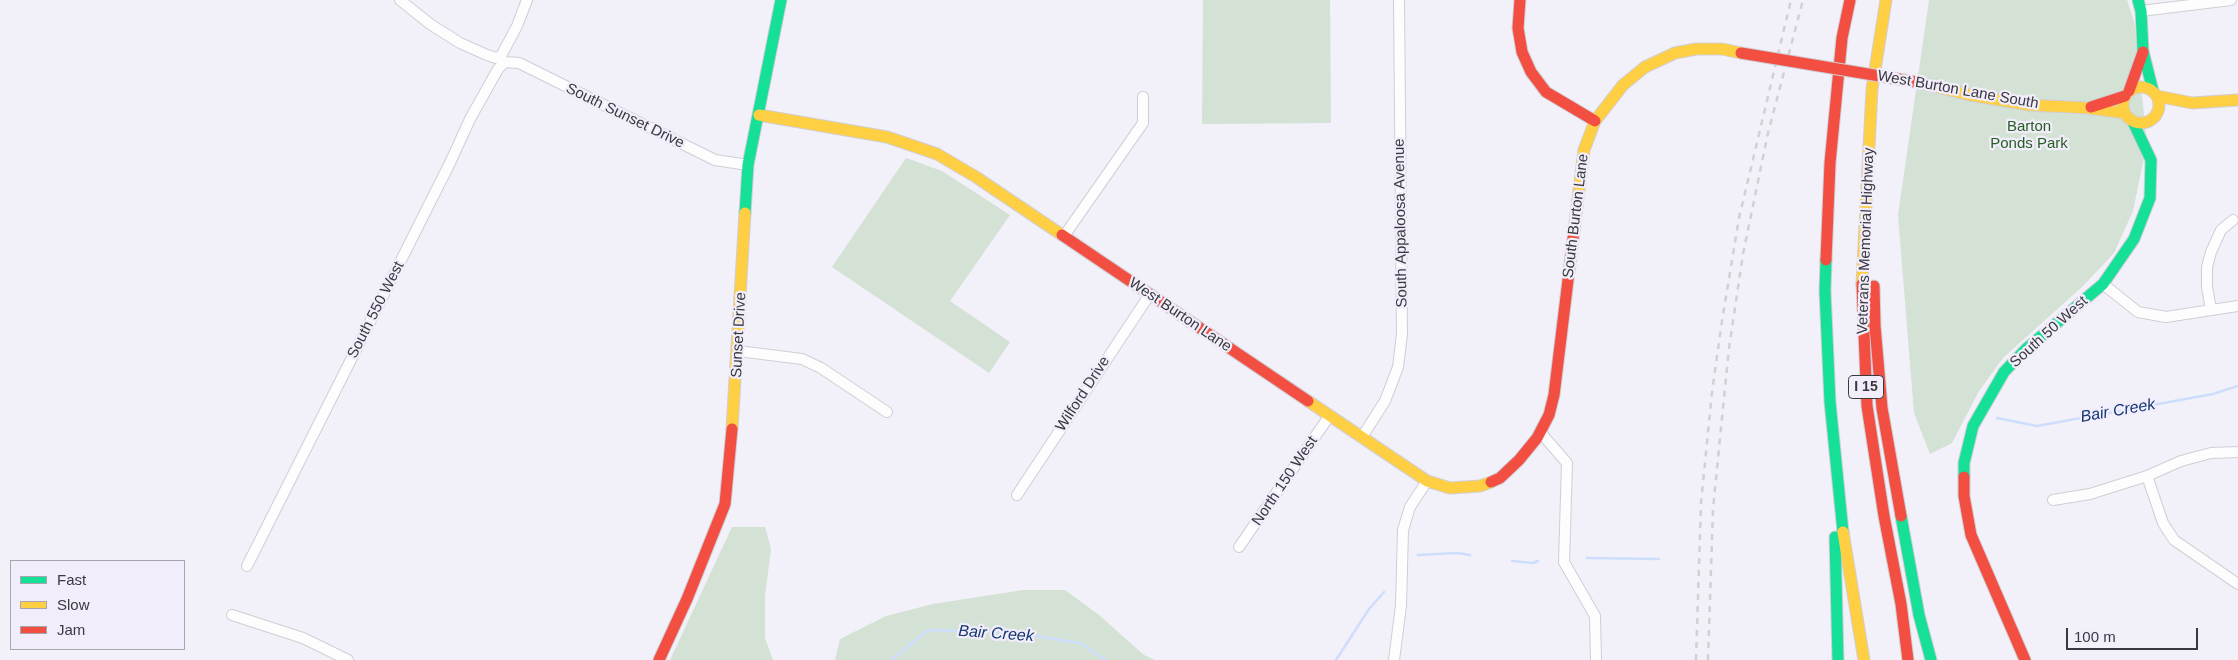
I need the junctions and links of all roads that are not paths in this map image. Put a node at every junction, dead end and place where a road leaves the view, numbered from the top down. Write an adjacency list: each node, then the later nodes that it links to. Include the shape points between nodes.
1 (400, 0): 11 (street, South Sunset Drive, via 460,43)
2 (526, 0): 11 (street, South 550 West)
3 (780, 0): 20 (main road, Sunset Drive)
4 (1399, 0): 38 (street, South Appaloosa Avenue, via 1402,334 1398,367 1385,401)
5 (1520, 0): 23 (main road, via 1518,28 1522,52 1531,72 1546,92)
6 (1850, 0): 34 (main road, I 15, via 1842,38 1830,163 1825,291)
7 (1886, 0): 19 (main road, Veterans Memorial Highway / I 15)
8 (2231, 0): 9 (street)
9 (2139, 6): 10 (main road)
10 (2143, 51): 13 (main road); 14 (main road)
11 (503, 59): 25 (street, South Sunset Drive, via 519,63 715,160); 45 (street, South 550 West)
12 (1858, 73): 18 (main road, West Burton Lane South, bridge, via 2029,105); 23 (main road, South Burton Lane, bridge, via 1722,49 1675,53 1645,67 1622,85)
13 (2127, 93): 14 (main road, via 2141,87); 18 (main road, West Burton Lane South); 22 (main road, via 2123,108)
14 (2155, 93): 17 (main road); 21 (main road, via 2159,101)
15 (1142, 97): 27 (street, via 1143,123)
16 (2238, 100): 17 (main road)
17 (2192, 103): 21 (main road)
18 (2088, 108): 22 (main road, West Burton Lane South)
19 (1870, 111): 54 (main road, Veterans Memorial Highway / I 15, via 1862,263 1867,406); 55 (main road, via 1875,326 1882,408 1919,615)
20 (759, 115): 25 (main road, Sunset Drive); 27 (main road, West Burton Lane, via 888,137 937,154 976,176)
21 (2156, 115): 22 (main road, via 2144,123); 24 (main road, South 50 West, via 2148,134)
22 (2129, 118): 24 (main road, South 50 West)
23 (1595, 121): 33 (main road, South Burton Lane, via 1584,150)
24 (2148, 150): 28 (main road, South 50 West, via 2151,160 2150,198 2134,239)
25 (748, 165): 32 (main road, Sunset Drive)
26 (2233, 220): 31 (street, via 2221,230 2211,252 2208,287)
27 (1064, 236): 29 (main road, West Burton Lane)
28 (2103, 284): 31 (street, via 2138,312 2166,317); 56 (main road, South 50 West, via 2026,349 2004,372 1973,426 1964,462 1964,496 1971,535)
29 (1150, 294): 36 (main road, West Burton Lane); 42 (street, Wilford Drive)
30 (2238, 306): 31 (street)
31 (2212, 310)
32 (738, 351): 35 (street, via 802,359); 49 (main road, Sunset Drive, via 725,504)
33 (1554, 395): 37 (main road, West Burton Lane)
34 (1830, 402): 52 (main road); 53 (main road, I 15, via 1842,525)
35 (887, 412)
36 (1330, 415): 38 (main road, West Burton Lane); 44 (street, North 150 West)
37 (1540, 432): 41 (main road, West Burton Lane, via 1519,460 1500,478 1480,486 1450,488); 51 (street, via 1568,463 1564,562 1595,616)
38 (1362, 437): 41 (main road, West Burton Lane)
39 (2238, 452): 40 (street, via 2211,453 2181,461)
40 (2147, 476): 43 (street, via 2090,494); 46 (street, via 2163,523 2174,540)
41 (1427, 481): 50 (street, via 1410,507 1403,530 1401,606)
42 (1017, 495)
43 (2053, 500)
44 (1239, 547)
45 (247, 566)
46 (2238, 584)
47 (232, 615): 48 (street, via 303,638)
48 (348, 660)
49 (659, 660)
50 (1394, 660)
51 (1596, 660)
52 (1838, 660)
53 (1864, 660)
54 (1908, 660)
55 (1931, 660)
56 (2025, 660)

